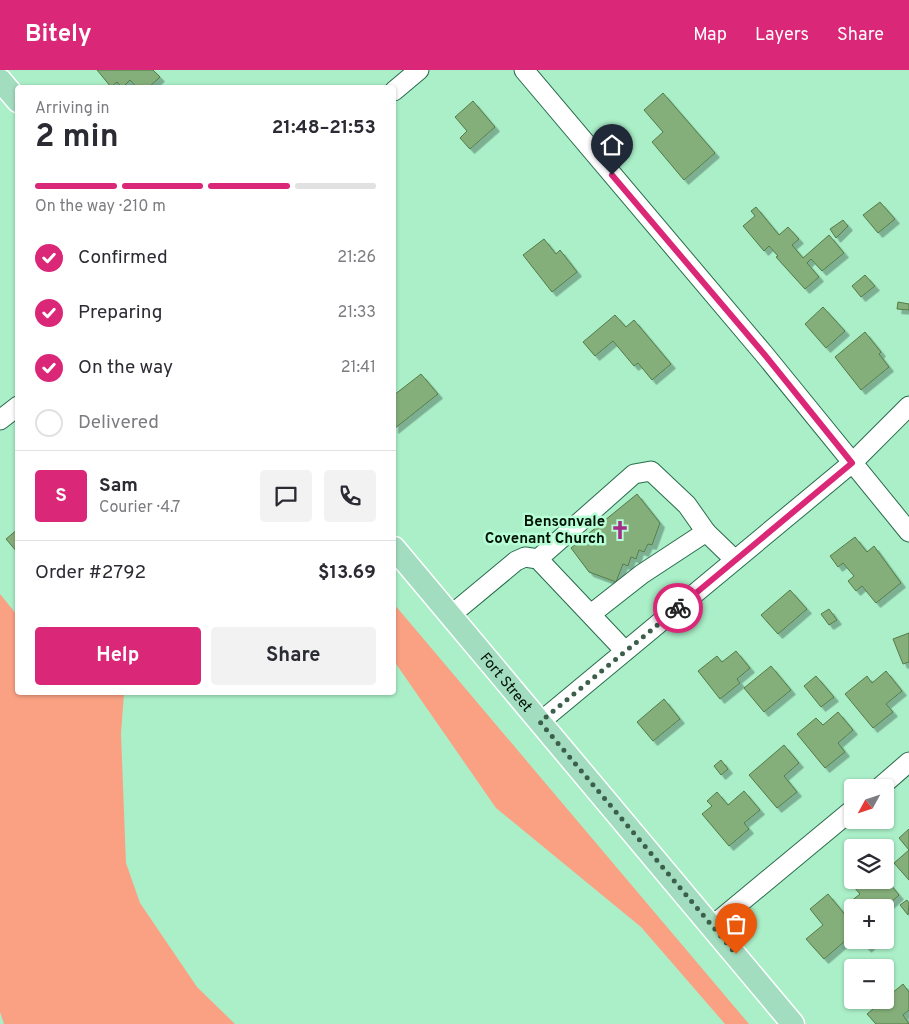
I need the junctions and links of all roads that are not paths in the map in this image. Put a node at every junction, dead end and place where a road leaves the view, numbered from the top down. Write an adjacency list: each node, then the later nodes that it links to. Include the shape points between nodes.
1 (419, 70): 4 (street)
2 (524, 70): 9 (street)
3 (0, 80): 5 (main road)
4 (396, 89)
5 (15, 98)
6 (909, 406): 9 (street)
7 (15, 408): 8 (street)
8 (0, 420)
9 (852, 463): 11 (street); 14 (street)
10 (706, 532): 13 (street, via 687,505 651,471 644,471 634,474); 14 (street); 15 (street, via 642,574)
11 (909, 532)
12 (396, 550): 16 (main road, Fort Street)
13 (538, 559): 15 (street); 16 (street, via 525,557 516,560)
14 (735, 560): 17 (street)
15 (591, 614): 17 (street)
16 (450, 615): 18 (main road, Fort Street)
17 (626, 651): 18 (street)
18 (540, 722): 22 (main road, Fort Street)
19 (909, 762): 20 (street)
20 (889, 779)
21 (844, 817): 22 (street)
22 (712, 926): 23 (main road, Fort Street)
23 (794, 1024)

